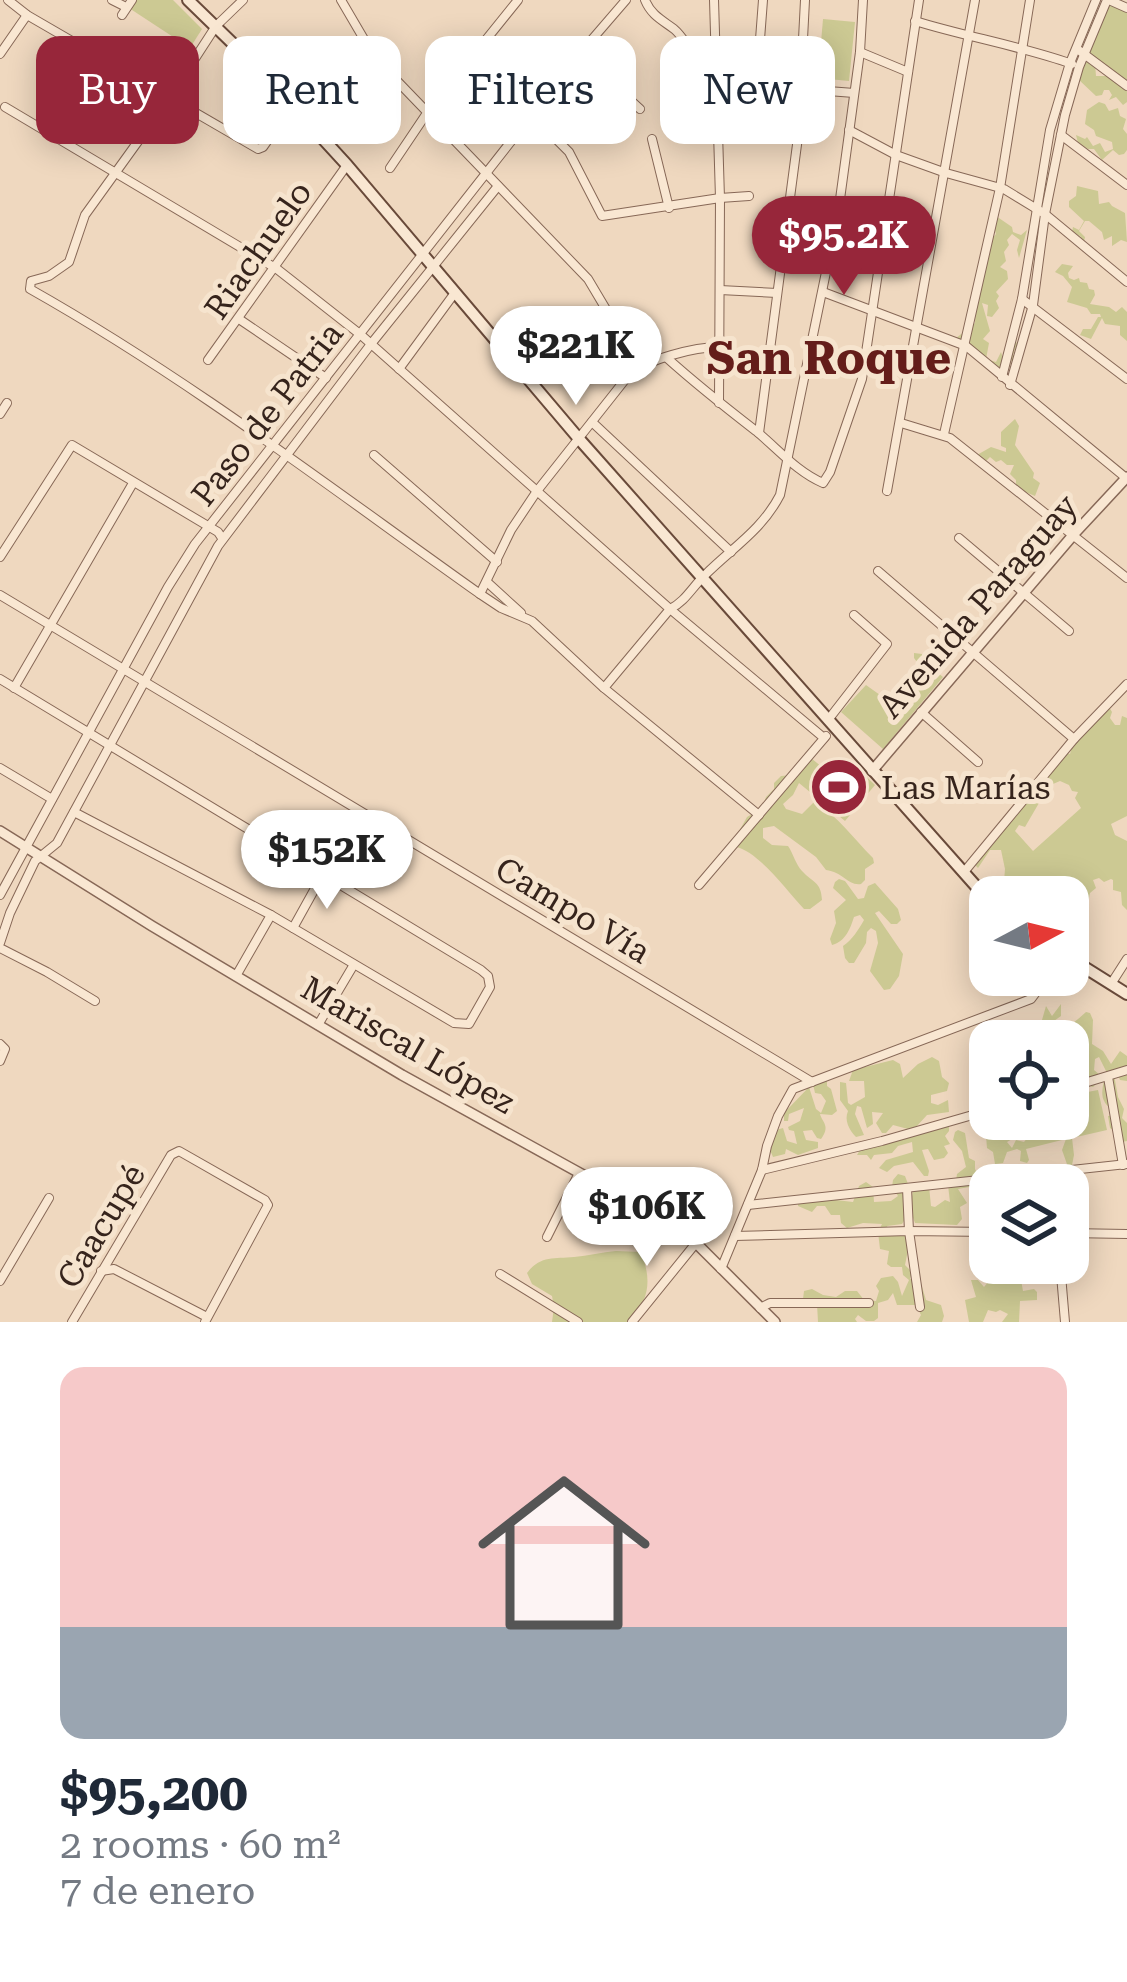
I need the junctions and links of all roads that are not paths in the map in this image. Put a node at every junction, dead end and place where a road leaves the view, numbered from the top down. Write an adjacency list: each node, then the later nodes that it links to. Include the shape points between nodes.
1 (8, 0): 20 (street)
2 (112, 0): 18 (street)
3 (188, 0): 22 (main road)
4 (243, 0): 22 (street)
5 (341, 0): 45 (street, via 375,58)
6 (518, 0): 25 (street)
7 (626, 0): 26 (street, Paso de Patria)
8 (645, 0): 27 (street)
9 (714, 0): 28 (street)
10 (763, 0): 29 (street)
11 (805, 0): 30 (street)
12 (863, 0): 35 (street)
13 (919, 0): 21 (street)
14 (975, 0): 31 (street)
15 (1030, 0): 32 (street)
16 (1096, 0): 33 (street)
17 (1108, 0): 19 (street); 33 (street)
18 (126, 8)
19 (1127, 8)
20 (27, 15): 23 (street); 36 (street)
21 (915, 21): 31 (street); 38 (street)
22 (216, 26): 24 (main road); 34 (street)
23 (64, 36)
24 (226, 36)
25 (489, 36)
26 (597, 36)
27 (680, 36)
28 (715, 36)
29 (760, 36)
30 (802, 36)
31 (968, 37): 32 (street); 61 (street)
32 (1022, 48): 37 (street); 65 (street)
33 (1080, 51): 37 (street); 39 (street)
34 (199, 52)
35 (860, 52): 38 (street); 41 (street)
36 (0, 54)
37 (1074, 65): 48 (street)
38 (908, 72): 57 (street)
39 (1127, 86)
40 (835, 92): 41 (street)
41 (854, 93): 47 (street)
42 (636, 105): 44 (street)
43 (5, 106): 60 (street)
44 (640, 109)
45 (425, 111)
46 (425, 116): 59 (street)
47 (849, 130): 57 (street); 75 (street)
48 (1055, 133): 63 (street); 69 (street)
49 (652, 139): 68 (street)
50 (135, 144): 60 (street)
51 (326, 144): 58 (main road)
52 (458, 144): 62 (street)
53 (511, 144): 62 (street, Paso de Patria)
54 (560, 144): 68 (street, via 599,215)
55 (718, 144): 67 (street)
56 (795, 144): 76 (street)
57 (896, 154): 61 (street); 80 (street)
58 (346, 166): 70 (main road); 71 (street, Riachuelo)
59 (390, 168)
60 (113, 173): 71 (street); 102 (street, via 85,215 69,262 33,279 30,289)
61 (946, 173): 65 (street); 82 (street)
62 (488, 174): 64 (street); 70 (street, Paso de Patria)
63 (1127, 185)
64 (498, 186): 72 (street, Paso de Patria); 87 (street, via 588,279)
65 (1000, 188): 69 (street); 86 (street)
66 (749, 196): 67 (street)
67 (720, 198): 68 (street); 74 (street)
68 (669, 208)
69 (1041, 212): 73 (street); 78 (street); 79 (street)
70 (421, 255): 72 (main road); 83 (street, Paso de Patria)
71 (274, 267): 81 (street, Riachuelo); 83 (street)
72 (431, 267): 77 (main road); 84 (street, Paso de Patria)
73 (1127, 282)
74 (720, 290): 76 (street); 85 (street)
75 (823, 292): 80 (street); 105 (street)
76 (777, 293): 99 (street)
77 (454, 294): 90 (street); 101 (main road)
78 (1022, 299): 79 (street); 93 (street)
79 (1033, 305): 92 (street); 93 (street)
80 (873, 313): 82 (street); 105 (street, via 862,379 824,483)
81 (239, 320): 89 (street, Riachuelo); 91 (street)
82 (918, 326): 86 (street); 98 (street)
83 (361, 335): 84 (street); 91 (street, Paso de Patria)
84 (371, 344): 90 (street); 103 (street, Paso de Patria)
85 (720, 346): 88 (street); 95 (street)
86 (966, 346): 93 (street); 100 (street)
87 (629, 348)
88 (667, 358): 95 (street); 97 (street, via 635,370)
89 (208, 360)
90 (399, 369): 108 (street)
91 (326, 378): 102 (street, Paso de Patria)
92 (1127, 379)
93 (1006, 381): 106 (street)
94 (7, 403): 96 (street)
95 (719, 405): 99 (street)
96 (0, 415)
97 (592, 422): 101 (street); 114 (street)
98 (901, 422): 100 (street); 109 (street)
99 (759, 434): 105 (street)
100 (944, 434): 111 (street)
101 (580, 440): 108 (street); 120 (main road)
102 (275, 446): 103 (street); 110 (street, Paso de Patria)
103 (288, 454): 113 (street, Paso de Patria); 124 (street)
104 (374, 455): 117 (street)
105 (786, 459): 114 (street, via 775,505)
106 (1127, 478): 111 (street, Avenida Paraguay)
107 (134, 483): 110 (street); 115 (street, via 71,445); 129 (street)
108 (538, 491): 117 (street); 126 (street)
109 (887, 491)
110 (208, 526): 113 (street); 116 (street, Paso de Patria)
111 (1074, 533): 121 (street); 123 (street, Avenida Paraguay)
112 (959, 538): 123 (street)
113 (222, 540): 119 (street, Paso de Patria)
114 (731, 551): 120 (street)
115 (0, 557)
116 (185, 559): 119 (street); 132 (street, Paso de Patria)
117 (497, 562): 122 (street)
118 (878, 571): 131 (street)
119 (200, 576): 134 (street, Paso de Patria)
120 (703, 576): 126 (street); 139 (main road)
121 (1127, 578)
122 (487, 581): 124 (street); 128 (street)
123 (1024, 593): 130 (street); 131 (street, Avenida Paraguay)
124 (480, 594): 128 (street)
125 (0, 596): 129 (street, Campo Vía)
126 (670, 609): 137 (street); 141 (street)
127 (854, 616): 139 (street, via 887,644)
128 (530, 620): 137 (street)
129 (49, 625): 132 (street, Campo Vía); 136 (street)
130 (1069, 631)
131 (973, 652): 138 (street, Avenida Paraguay); 142 (street)
132 (124, 668): 134 (street, Campo Vía); 140 (street, Paso de Patria)
133 (0, 680): 136 (street)
134 (143, 680): 143 (street, Paso de Patria); 174 (street, Campo Vía)
135 (1127, 684): 142 (street)
136 (14, 688): 140 (street)
137 (604, 688): 149 (street)
138 (922, 712): 144 (street); 146 (street, Avenida Paraguay)
139 (832, 724): 141 (street); 146 (main road)
140 (88, 732): 143 (street); 147 (street, Paso de Patria)
141 (824, 738): 149 (street)
142 (1074, 739): 153 (street)
143 (107, 746): 148 (street, Paso de Patria); 154 (street)
144 (978, 762)
145 (0, 768): 147 (street)
146 (872, 771): 153 (main road)
147 (52, 800): 151 (street, Paso de Patria)
148 (74, 812): 152 (street, Paso de Patria); 158 (street)
149 (759, 815): 156 (street)
150 (0, 831): 151 (street, Mariscal López)
151 (26, 846): 152 (street, Mariscal López); 157 (street, Paso de Patria)
152 (41, 856): 160 (street, Paso de Patria); 164 (street, Mariscal López)
153 (964, 872): 155 (main road)
154 (323, 874): 159 (street); 162 (street, via 481,970 490,987 462,1026)
155 (969, 878)
156 (698, 886)
157 (0, 896)
158 (271, 916): 159 (street); 164 (street)
159 (293, 928): 162 (street)
160 (0, 946): 168 (street)
161 (1127, 959): 165 (street)
162 (353, 966): 169 (street)
163 (1089, 970): 165 (main road)
164 (236, 976): 169 (street, Mariscal López)
165 (1111, 984): 166 (main road)
166 (1127, 994)
167 (1033, 996): 174 (street)
168 (95, 1000)
169 (318, 1025): 180 (street, Mariscal López)
170 (0, 1044): 171 (street)
171 (0, 1061)
172 (1127, 1070): 173 (street)
173 (1108, 1077): 175 (street); 177 (street)
174 (812, 1082): 179 (street, via 793,1089)
175 (1089, 1082)
176 (969, 1116): 179 (street)
177 (1125, 1164): 178 (street)
178 (1089, 1169)
179 (763, 1170): 184 (street)
180 (579, 1172): 190 (street); 191 (street, Mariscal López)
181 (969, 1182): 182 (street)
182 (907, 1188): 184 (street); 185 (street)
183 (50, 1198): 195 (street)
184 (748, 1204): 189 (street)
185 (909, 1231): 186 (street); 189 (street); 198 (street)
186 (969, 1232)
187 (1089, 1233): 188 (street)
188 (1127, 1234)
189 (734, 1236): 192 (street)
190 (547, 1237)
191 (697, 1243): 192 (street, Mariscal López); 203 (street)
192 (721, 1269): 199 (street, Mariscal López)
193 (101, 1271): 200 (street, via 114,1269); 200 (street, Caacupé, via 172,1155 189,1155 268,1205); 201 (street, Caacupé)
194 (500, 1274): 202 (street)
195 (0, 1281)
196 (1062, 1284): 205 (street)
197 (869, 1303): 199 (street)
198 (920, 1307)
199 (760, 1308): 204 (street, Mariscal López)
200 (206, 1319)
201 (72, 1322)
202 (578, 1322)
203 (632, 1322)
204 (776, 1322)
205 (1065, 1322)

